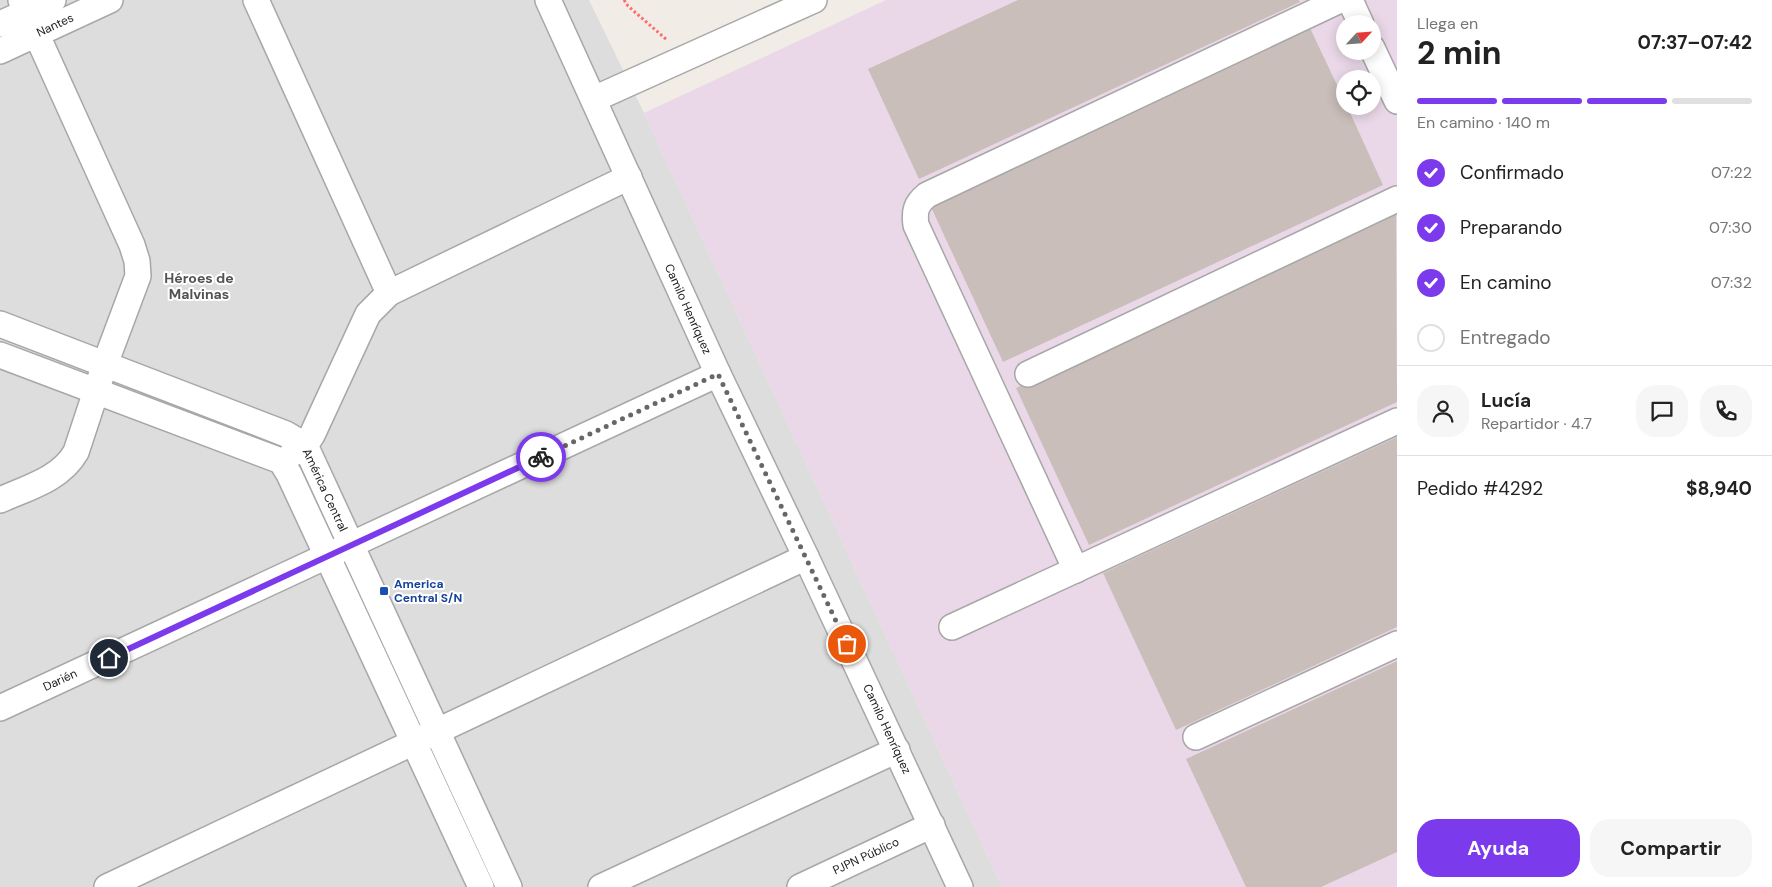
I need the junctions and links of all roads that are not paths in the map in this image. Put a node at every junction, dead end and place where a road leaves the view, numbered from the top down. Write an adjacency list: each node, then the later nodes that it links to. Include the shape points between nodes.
1 (52, 0): 9 (street, Nantes)
2 (110, 0): 9 (street, Nantes)
3 (256, 0): 17 (street)
4 (548, 0): 13 (street, Camilo Henríquez)
5 (814, 0): 13 (street)
6 (1340, 0): 31 (street, via 927,195 914,211 916,225)
7 (1350, 0): 8 (street)
8 (1357, 15)
9 (27, 16): 10 (street, Nantes); 11 (street, Nantes); 20 (street, via 137,261 138,276)
10 (0, 24)
11 (0, 51)
12 (1378, 60): 14 (street)
13 (594, 99): 15 (street, Camilo Henríquez)
14 (1397, 100)
15 (629, 177): 17 (street); 21 (street, Camilo Henríquez)
16 (1397, 199): 22 (street)
17 (389, 293): 25 (street, via 368,314)
18 (0, 324): 20 (street, América Central)
19 (0, 355): 23 (street)
20 (105, 364): 23 (street); 25 (street, América Central, via 286,434)
21 (718, 374): 28 (street, Darién); 30 (street, Camilo Henríquez)
22 (1028, 374)
23 (96, 391): 26 (street); 27 (street, via 70,463 57,474)
24 (1397, 421): 31 (street)
25 (305, 445): 26 (street); 28 (street, América Central)
26 (281, 461): 29 (street, América Central)
27 (0, 500)
28 (352, 546): 29 (street, Darién); 35 (street, América Central)
29 (326, 557): 34 (street, Darién); 37 (street, América Central)
30 (806, 557): 35 (street); 38 (street, Camilo Henríquez)
31 (1076, 570): 32 (street)
32 (952, 627)
33 (1397, 644): 36 (street)
34 (0, 708)
35 (436, 731): 37 (street); 42 (street, América Central)
36 (1196, 737)
37 (413, 741): 40 (street); 41 (street, América Central)
38 (897, 750): 39 (street, Camilo Henríquez); 43 (street)
39 (932, 825): 44 (street, PJPN Público); 45 (street, Camilo Henríquez)
40 (107, 887)
41 (481, 887)
42 (509, 887)
43 (601, 887)
44 (800, 887)
45 (960, 887)

